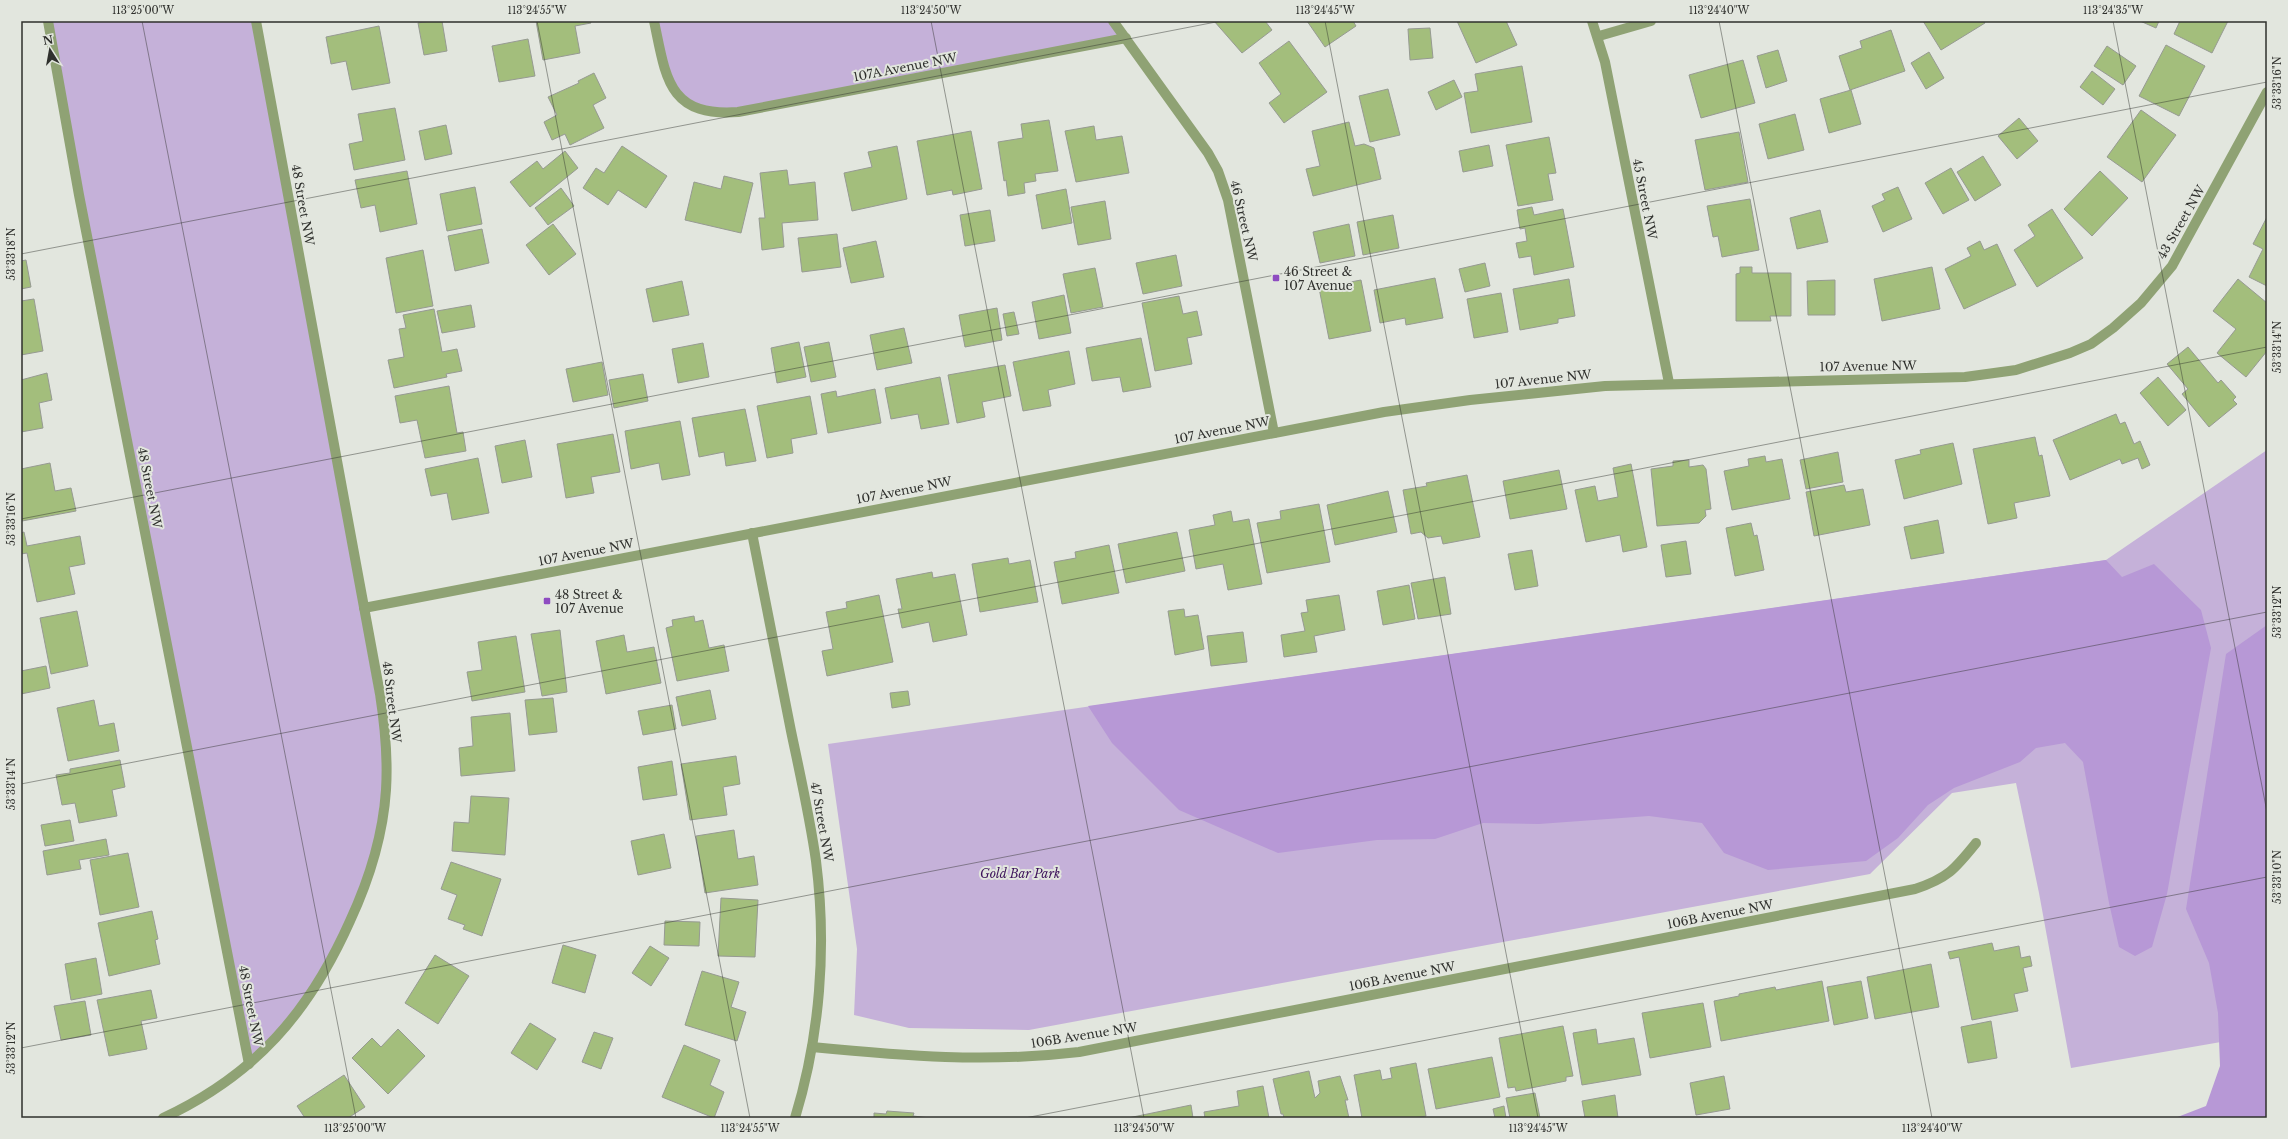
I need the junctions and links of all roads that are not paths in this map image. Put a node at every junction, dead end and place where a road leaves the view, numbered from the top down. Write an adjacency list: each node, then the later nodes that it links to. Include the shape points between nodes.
1 (48, 21): 17 (street, 48 Street NW, via 81,203)
2 (256, 21): 14 (street, 48 Street NW)
3 (654, 21): 8 (street, 107A Avenue NW, via 665,73 678,96 702,111 718,113 738,112)
4 (1113, 21): 8 (street, 46 Street NW)
5 (1592, 21): 7 (street, 45 Street NW)
6 (1651, 21): 7 (street)
7 (1599, 36): 11 (street, 45 Street NW)
8 (1126, 38): 12 (street, 46 Street NW, via 1194,132 1218,171 1228,200)
9 (2267, 92): 10 (street, 43 Street NW, via 2172,266 2141,303)
10 (2091, 344): 11 (street, 107 Avenue NW, via 2046,362 1990,375)
11 (1669, 383): 12 (street, 107 Avenue NW, via 1605,386 1470,400 1384,412)
12 (1274, 433): 13 (street, 107 Avenue NW)
13 (752, 533): 14 (street, 107 Avenue NW); 16 (street, 47 Street NW, via 816,862 821,958)
14 (364, 608): 17 (street, 48 Street NW, via 380,694 386,754 386,791 373,863 360,901 327,971 280,1034)
15 (1976, 842): 16 (street, 106B Avenue NW, via 1957,866 1938,881 1915,889 1079,1052 970,1059 929,1058)
16 (812, 1047): 19 (street, 47 Street NW)
17 (249, 1064): 18 (street, via 188,1106)
18 (163, 1118)
19 (795, 1118)

